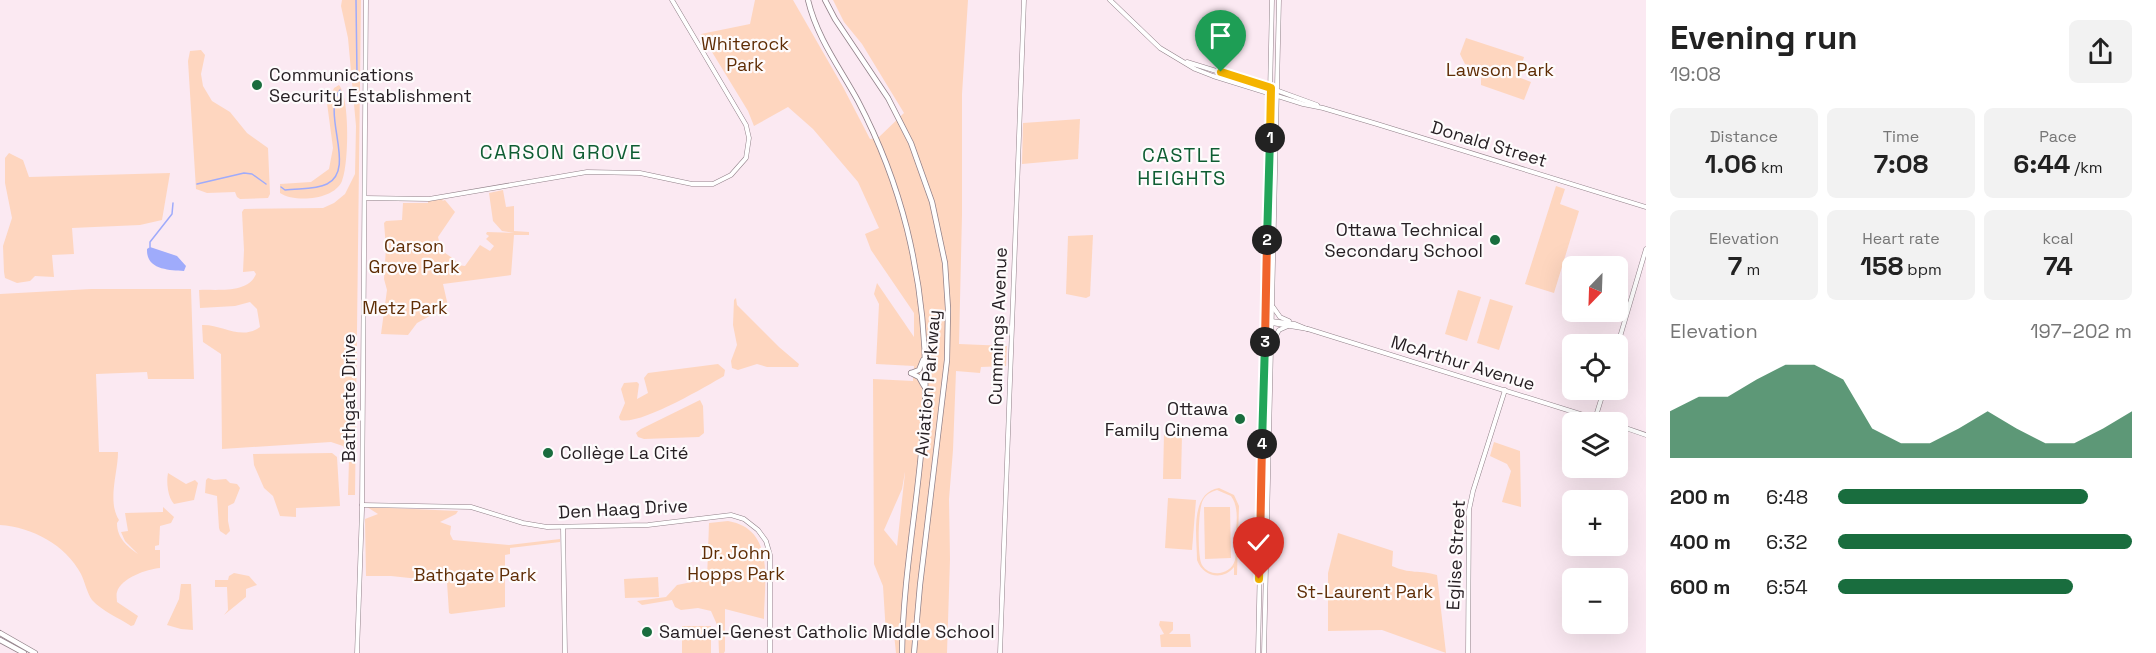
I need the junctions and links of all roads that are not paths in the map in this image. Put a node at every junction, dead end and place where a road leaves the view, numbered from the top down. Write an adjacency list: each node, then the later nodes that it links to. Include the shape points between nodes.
1 (366, 0): 15 (street, Bathgate Drive)
2 (672, 0): 15 (street, via 746,125 746,158 726,179 703,185 639,173 587,172 428,199)
3 (808, 0): 26 (main road, Aviation Parkway, via 821,36 870,127 896,191 917,276)
4 (825, 0): 37 (main road, Aviation Parkway, via 908,137 929,191 945,263 947,360)
5 (1024, 0): 43 (street, Cummings Avenue)
6 (1110, 0): 9 (street, Donald Street, via 1160,48)
7 (1272, 0): 10 (street)
8 (1279, 0): 11 (street)
9 (1181, 61): 10 (street, Donald Street); 12 (street, Donald Street, via 1213,76)
10 (1271, 88): 11 (street, Donald Street); 12 (street)
11 (1277, 90): 13 (street); 14 (street, Donald Street)
12 (1271, 94): 13 (street, Donald Street); 19 (street)
13 (1277, 96): 14 (street, Donald Street); 18 (street)
14 (1323, 108): 16 (street, Donald Street)
15 (365, 198): 32 (street, Bathgate Drive)
16 (1646, 207)
17 (1646, 249): 24 (street)
18 (1272, 306): 20 (street); 21 (street, via 1280,317)
19 (1265, 322): 20 (street, McArthur Avenue); 44 (street)
20 (1272, 322): 21 (street, McArthur Avenue); 22 (street, McArthur Avenue); 25 (street)
21 (1295, 324): 23 (street, McArthur Avenue)
22 (1289, 326): 23 (street, McArthur Avenue); 25 (street, via 1278,330)
23 (1308, 330): 27 (street, McArthur Avenue)
24 (1621, 334)
25 (1271, 345): 45 (street)
26 (925, 355): 28 (main road, Aviation Parkway); 28 (main road, via 919,370 911,374 920,379)
27 (1505, 390): 29 (street, McArthur Avenue); 46 (street, Eglise Street, via 1469,510)
28 (925, 391): 36 (main road, Aviation Parkway)
29 (1573, 412)
30 (1628, 429): 31 (street)
31 (1646, 435)
32 (362, 505): 33 (street, Den Haag Drive, via 471,507 523,524); 40 (street, Bathgate Drive)
33 (563, 527): 41 (street); 42 (street, Den Haag Drive, via 648,525 731,515 748,521 762,535 770,555)
34 (0, 633): 39 (main road)
35 (0, 640): 38 (main road)
36 (902, 652): 37 (main road)
37 (914, 652)
38 (24, 653)
39 (35, 653)
40 (357, 653)
41 (565, 653)
42 (770, 653)
43 (1000, 653)
44 (1258, 653)
45 (1264, 653)
46 (1468, 653)

